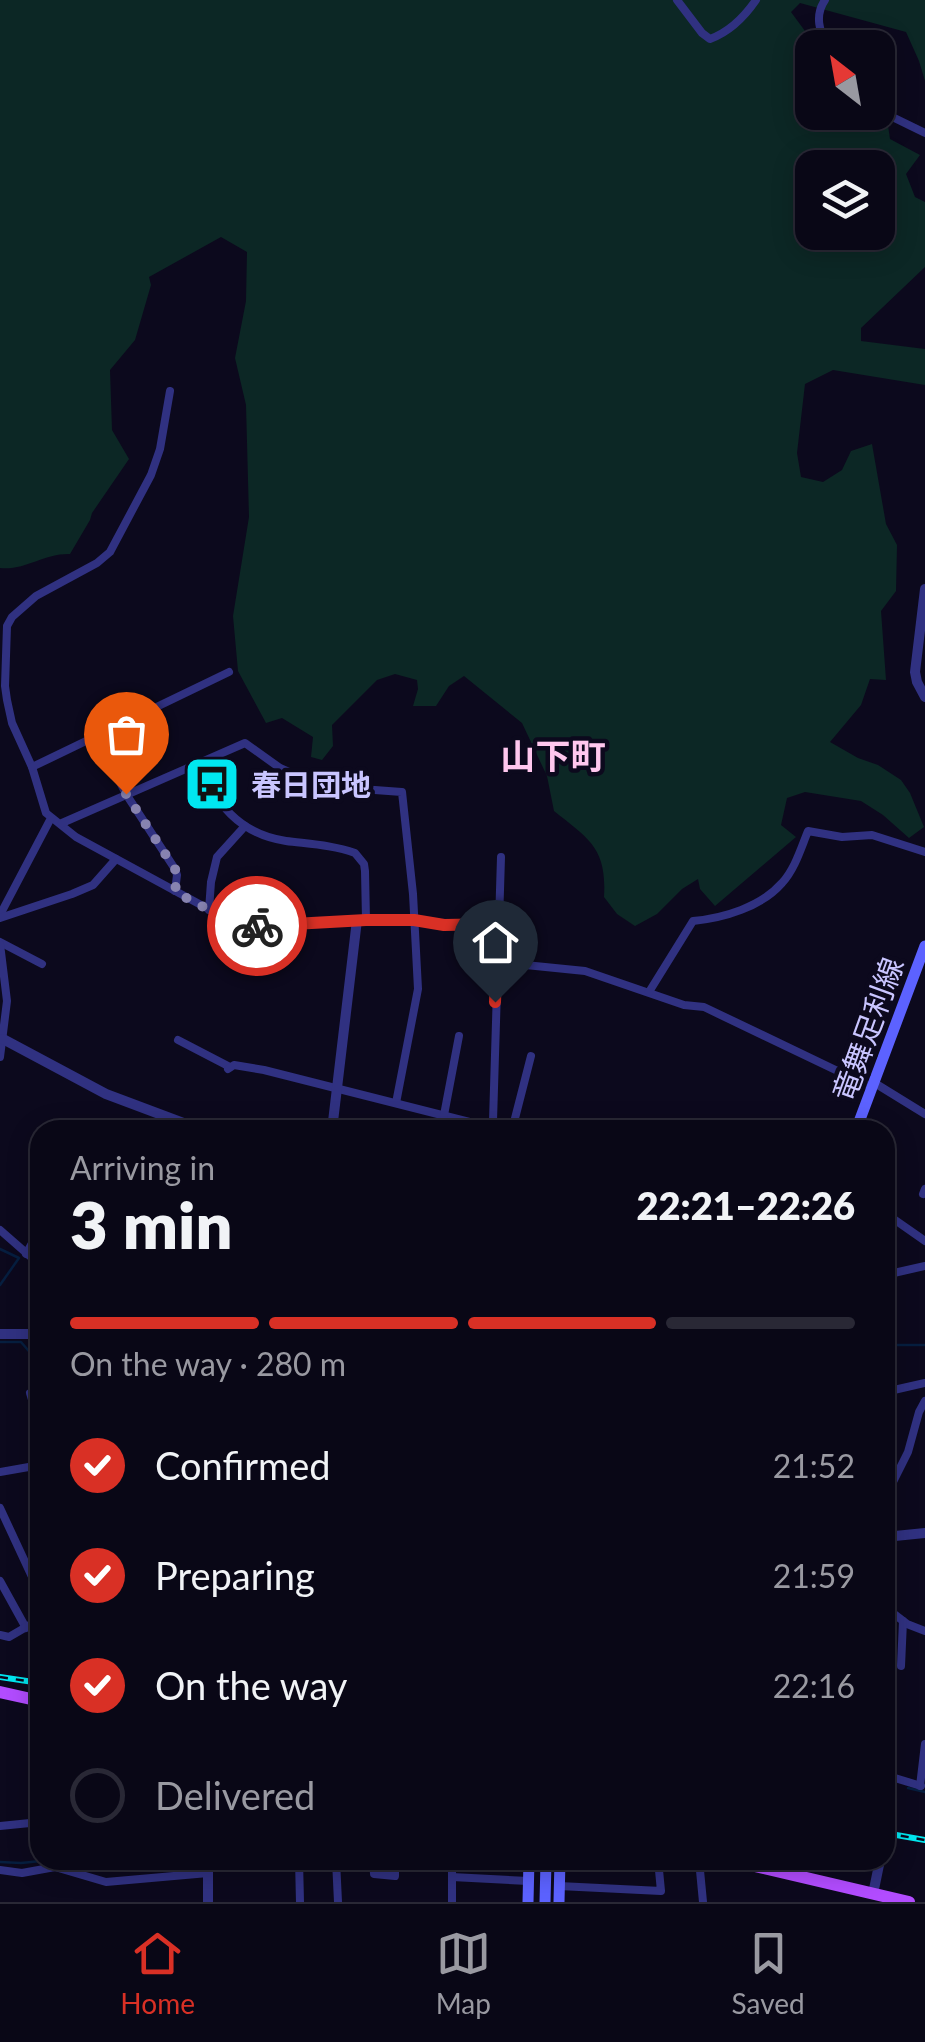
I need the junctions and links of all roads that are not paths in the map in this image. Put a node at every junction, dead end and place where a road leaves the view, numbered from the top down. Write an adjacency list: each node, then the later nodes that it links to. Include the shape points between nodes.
1 (677, 0): 2 (street, via 710,38 726,32)
2 (756, 0)
3 (825, 0): 4 (street, via 818,11)
4 (820, 30)
5 (895, 118): 6 (street)
6 (925, 133)
7 (170, 390): 13 (street, via 160,449 110,552 36,596 7,626 6,700)
8 (925, 589): 10 (street, via 914,672)
9 (229, 672): 11 (street)
10 (925, 697)
11 (96, 735): 13 (street); 14 (street)
12 (196, 763): 14 (street); 17 (street, via 216,799); 25 (street, via 245,742 320,786 402,792)
13 (32, 767): 15 (street)
14 (126, 794): 16 (street); 21 (street, via 175,869)
15 (51, 818): 16 (street); 23 (street)
16 (62, 824): 20 (street)
17 (245, 826): 22 (street, via 217,857); 24 (street, via 271,838 355,853 365,870)
18 (925, 852): 31 (street, via 872,835 808,832 781,885 729,914 693,921)
19 (500, 857): 26 (street)
20 (116, 860): 21 (street); 23 (street, via 83,890)
21 (175, 892): 22 (street)
22 (209, 910): 24 (street, via 249,926)
23 (0, 917)
24 (361, 920): 25 (street); 38 (street)
25 (414, 920): 26 (street); 39 (street, via 418,997)
26 (498, 924): 29 (street)
27 (0, 943): 30 (street); 33 (street, via 7,1001)
28 (925, 946): 37 (main road, 竜舞足利線)
29 (496, 962): 31 (street, via 585,971); 45 (street)
30 (42, 964)
31 (649, 992): 37 (street, via 704,1008)
32 (460, 1036): 41 (street)
33 (1, 1038): 35 (street); 42 (street, via 106,1094)
34 (178, 1040): 38 (street, via 229,1068)
35 (0, 1056)
36 (531, 1056): 46 (street)
37 (872, 1084): 40 (street); 47 (main road, 竜舞足利線)
38 (338, 1088): 39 (street); 43 (street)
39 (396, 1103): 41 (street)
40 (925, 1114)
41 (444, 1115): 44 (street)
42 (175, 1120)
43 (333, 1120)
44 (454, 1120)
45 (493, 1120)
46 (515, 1120)
47 (859, 1120)
48 (895, 1219): 50 (street)
49 (0, 1230): 52 (street)
50 (925, 1241)
51 (30, 1247): 52 (street)
52 (26, 1254): 53 (street)
53 (30, 1257)
54 (925, 1266): 55 (street)
55 (895, 1274)
56 (0, 1334): 57 (street)
57 (30, 1334)
58 (925, 1383): 59 (street)
59 (895, 1390)
60 (925, 1401): 63 (street)
61 (30, 1467): 62 (street)
62 (0, 1472)
63 (895, 1478)
64 (0, 1508): 67 (street)
65 (925, 1532): 66 (street)
66 (895, 1536)
67 (30, 1572)
68 (0, 1581): 72 (street)
69 (895, 1615): 70 (street)
70 (903, 1621): 73 (street); 75 (street)
71 (30, 1625): 72 (street)
72 (26, 1628): 74 (street)
73 (925, 1631)
74 (0, 1634)
75 (901, 1666)
76 (0, 1692): 77 (main road)
77 (30, 1698)
78 (925, 1744): 80 (street)
79 (895, 1778): 80 (street)
80 (923, 1786)
81 (30, 1823): 82 (street)
82 (0, 1826)
83 (0, 1870): 84 (street)
84 (41, 1870)
85 (61, 1870): 99 (street, via 100,1882)
86 (208, 1870): 99 (street)
87 (299, 1870): 105 (street)
88 (336, 1870): 106 (street)
89 (374, 1870): 90 (street, via 395,1876)
90 (395, 1870)
91 (452, 1870): 100 (street)
92 (529, 1870): 101 (main road)
93 (551, 1870): 109 (main road)
94 (555, 1870): 102 (main road)
95 (659, 1870): 102 (street, via 661,1891)
96 (700, 1870): 111 (street)
97 (771, 1870): 103 (main road)
98 (878, 1870): 103 (street)
99 (208, 1874): 104 (street)
100 (452, 1877): 101 (street); 107 (street)
101 (528, 1882): 108 (main road)
102 (559, 1886): 110 (main road)
103 (873, 1894): 112 (main road)
104 (208, 1902)
105 (300, 1902)
106 (338, 1902)
107 (452, 1902)
108 (528, 1902)
109 (545, 1902)
110 (559, 1902)
111 (703, 1902)
112 (909, 1902)

